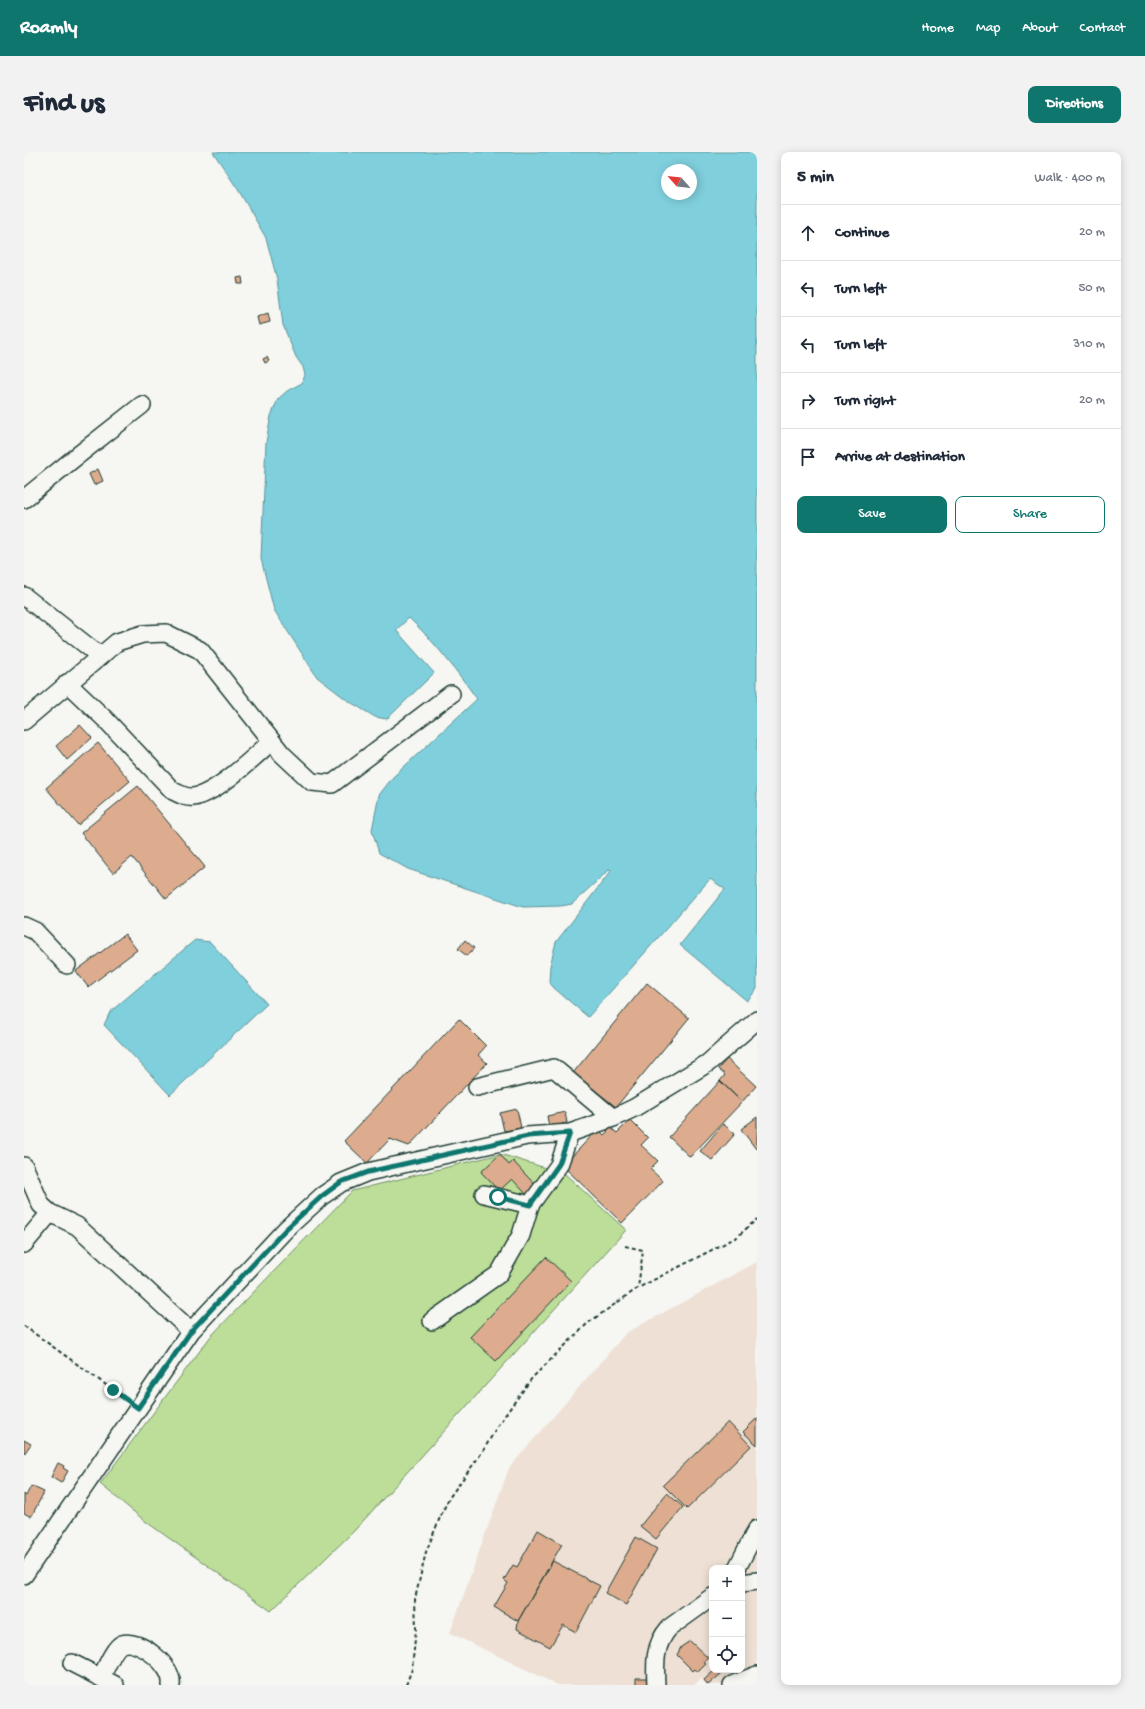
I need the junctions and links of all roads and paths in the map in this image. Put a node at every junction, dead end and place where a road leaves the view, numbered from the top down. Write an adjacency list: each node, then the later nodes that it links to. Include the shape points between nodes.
1 (142, 405): 2 (street)
2 (24, 499)
3 (24, 596): 4 (street)
4 (100, 656): 5 (street); 8 (street, via 117,642 143,634 166,632 200,650)
5 (67, 683): 7 (street); 8 (street, via 173,791 182,796 195,797 221,784)
6 (451, 694): 8 (street, via 332,784 312,782)
7 (24, 721)
8 (272, 741)
9 (24, 926): 10 (street, via 35,930)
10 (67, 965)
11 (757, 1020): 13 (street, via 708,1063)
12 (477, 1087): 13 (street, via 554,1068)
13 (613, 1118): 14 (street)
14 (570, 1133): 17 (street, via 559,1164); 25 (street, via 528,1136 368,1172 341,1182 286,1229)
15 (24, 1166): 18 (street, via 38,1200)
16 (484, 1194): 17 (street)
17 (530, 1205): 23 (street, via 521,1235 499,1274)
18 (50, 1213): 20 (street); 25 (street, via 77,1226)
19 (757, 1219): 22 (path, via 737,1237)
20 (24, 1244)
21 (625, 1246): 22 (path, via 643,1250)
22 (638, 1288): 37 (path, via 588,1323 532,1378 449,1498 426,1552 415,1599 416,1629 412,1669)
23 (432, 1321)
24 (24, 1326): 26 (path)
25 (191, 1331): 26 (street)
26 (138, 1408): 29 (street)
27 (757, 1529): 28 (street)
28 (739, 1565)
29 (24, 1575)
30 (757, 1581): 31 (street)
31 (745, 1583)
32 (709, 1599): 38 (street, via 664,1634 656,1651)
33 (72, 1663): 35 (street)
34 (757, 1675): 39 (street)
35 (108, 1681): 36 (street, via 116,1648 122,1644 131,1644 152,1654 163,1663 168,1670)
36 (171, 1685)
37 (406, 1685)
38 (656, 1685)
39 (732, 1685)

